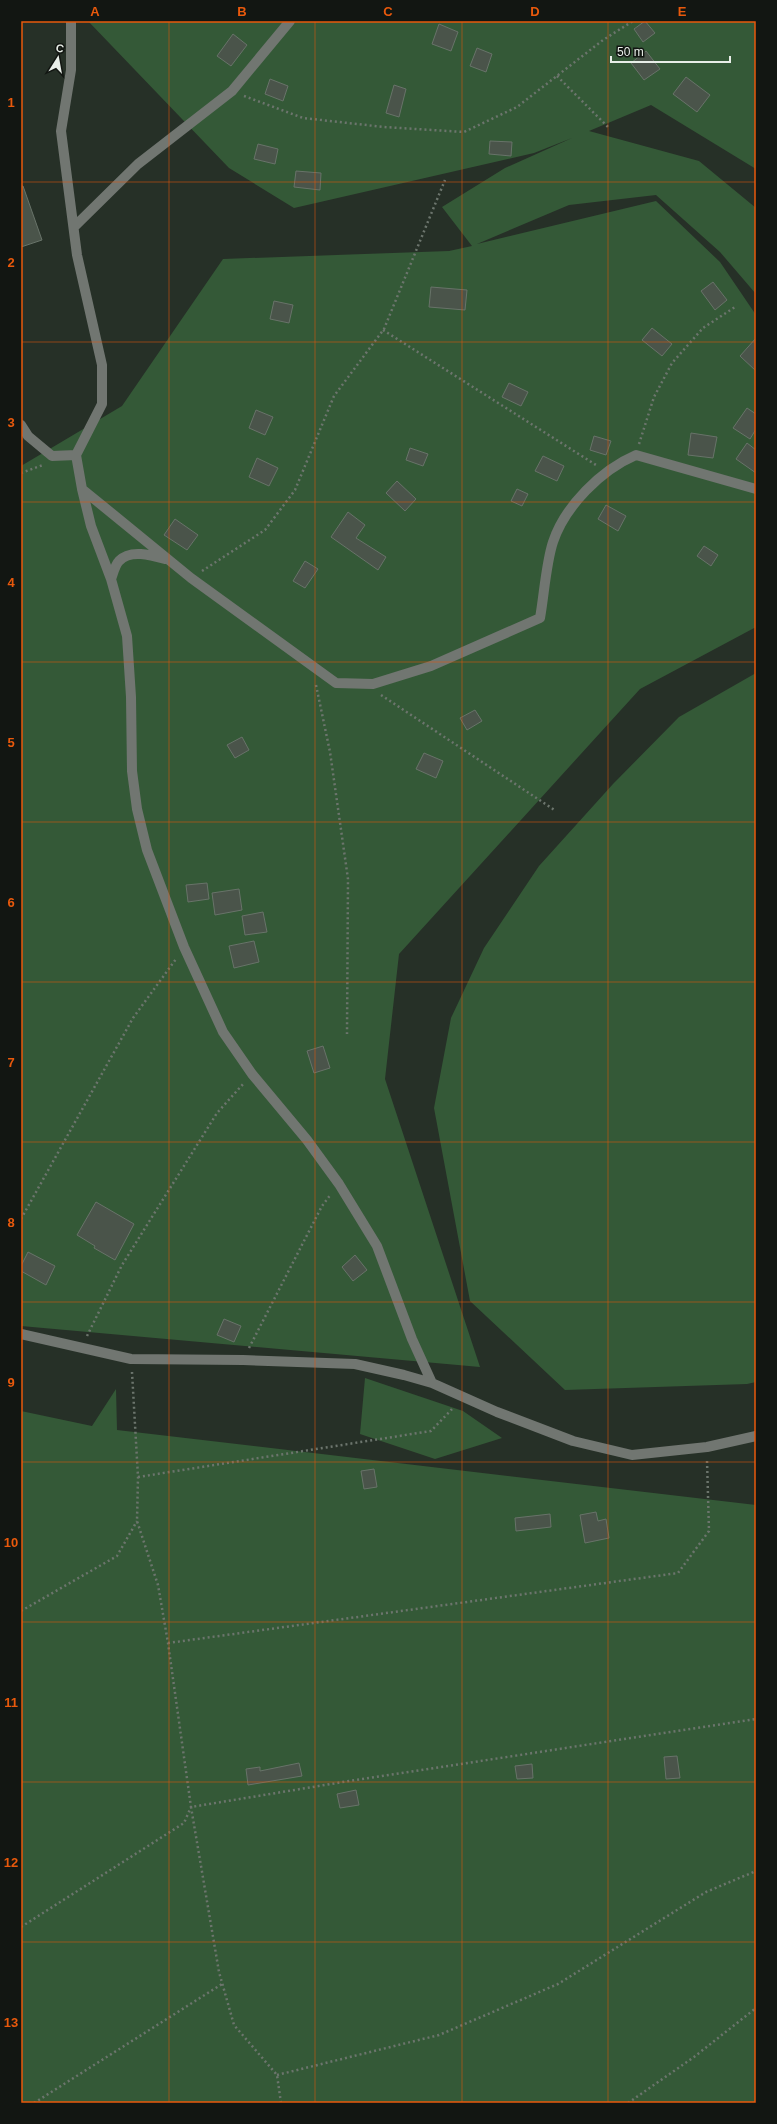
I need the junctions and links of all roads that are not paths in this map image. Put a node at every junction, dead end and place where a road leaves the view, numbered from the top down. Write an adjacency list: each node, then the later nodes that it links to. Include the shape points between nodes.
1 (71, 21): 3 (street, via 71,70 61,131)
2 (290, 21): 3 (street, via 232,92 138,164)
3 (74, 227): 5 (street, via 77,255 102,365 102,404)
4 (21, 425): 5 (street, via 28,436 52,456)
5 (76, 455): 6 (street)
6 (82, 489): 8 (street); 9 (street)
7 (756, 489): 8 (street, via 636,455 606,472 588,488 566,516 553,542 540,618 431,666 373,684 336,683)
8 (168, 560): 9 (street, via 143,554 130,555 118,562)
9 (111, 579): 11 (street, via 127,636 132,770 137,809 147,850 184,947 223,1032 252,1074 307,1140 339,1184 377,1246 412,1339)
10 (21, 1334): 11 (street, via 131,1359 355,1364)
11 (432, 1383): 12 (street, via 573,1441 632,1455 682,1451)
12 (756, 1436)

